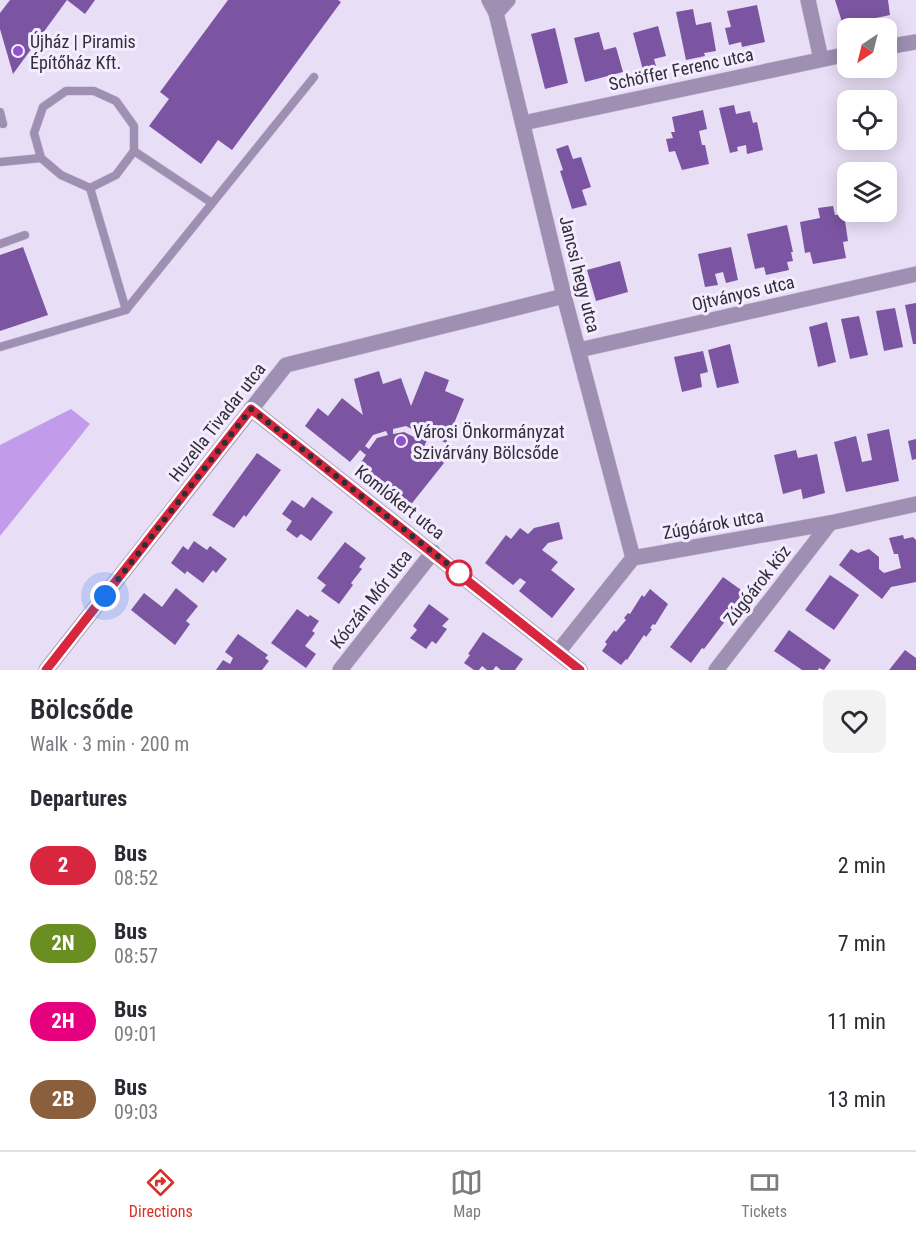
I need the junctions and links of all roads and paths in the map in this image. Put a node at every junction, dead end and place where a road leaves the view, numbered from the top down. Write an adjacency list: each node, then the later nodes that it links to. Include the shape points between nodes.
1 (508, 0): 3 (street)
2 (808, 0): 7 (street)
3 (493, 7): 10 (street, Jancsi hegy utca)
4 (916, 42): 5 (street)
5 (897, 45)
6 (837, 56): 7 (street, Schöffer Ferenc utca)
7 (821, 59): 10 (street, Schöffer Ferenc utca)
8 (314, 77): 16 (lane)
9 (0, 112): 11 (lane)
10 (523, 123): 20 (street, Jancsi hegy utca)
11 (3, 124)
12 (134, 151): 13 (lane, via 134,126 116,101 94,91 66,91 43,107 34,133); 15 (lane, via 116,175); 16 (lane)
13 (41, 158): 14 (lane); 15 (lane, via 61,176)
14 (0, 162)
15 (90, 188): 21 (lane)
16 (212, 203): 21 (lane)
17 (25, 235): 18 (lane)
18 (0, 244)
19 (916, 274): 23 (street, Ojtványos utca)
20 (564, 296): 23 (street, Jancsi hegy utca); 24 (street, Huzella Tivadar utca, via 286,365)
21 (126, 310): 22 (lane)
22 (0, 347)
23 (579, 350): 28 (street, Jancsi hegy utca)
24 (251, 409): 27 (street, Komlókert utca); 30 (street, Huzella Tivadar utca)
25 (916, 504): 26 (street, Zúgóárok utca)
26 (830, 523): 28 (street, Zúgóárok utca); 33 (street, Zúgóárok köz)
27 (433, 552): 29 (street, Komlókert utca); 31 (street, Kóczán Mór utca)
28 (633, 558): 29 (street)
29 (558, 652): 32 (street, Komlókert utca)
30 (46, 670)
31 (340, 670)
32 (580, 670)
33 (716, 670)

